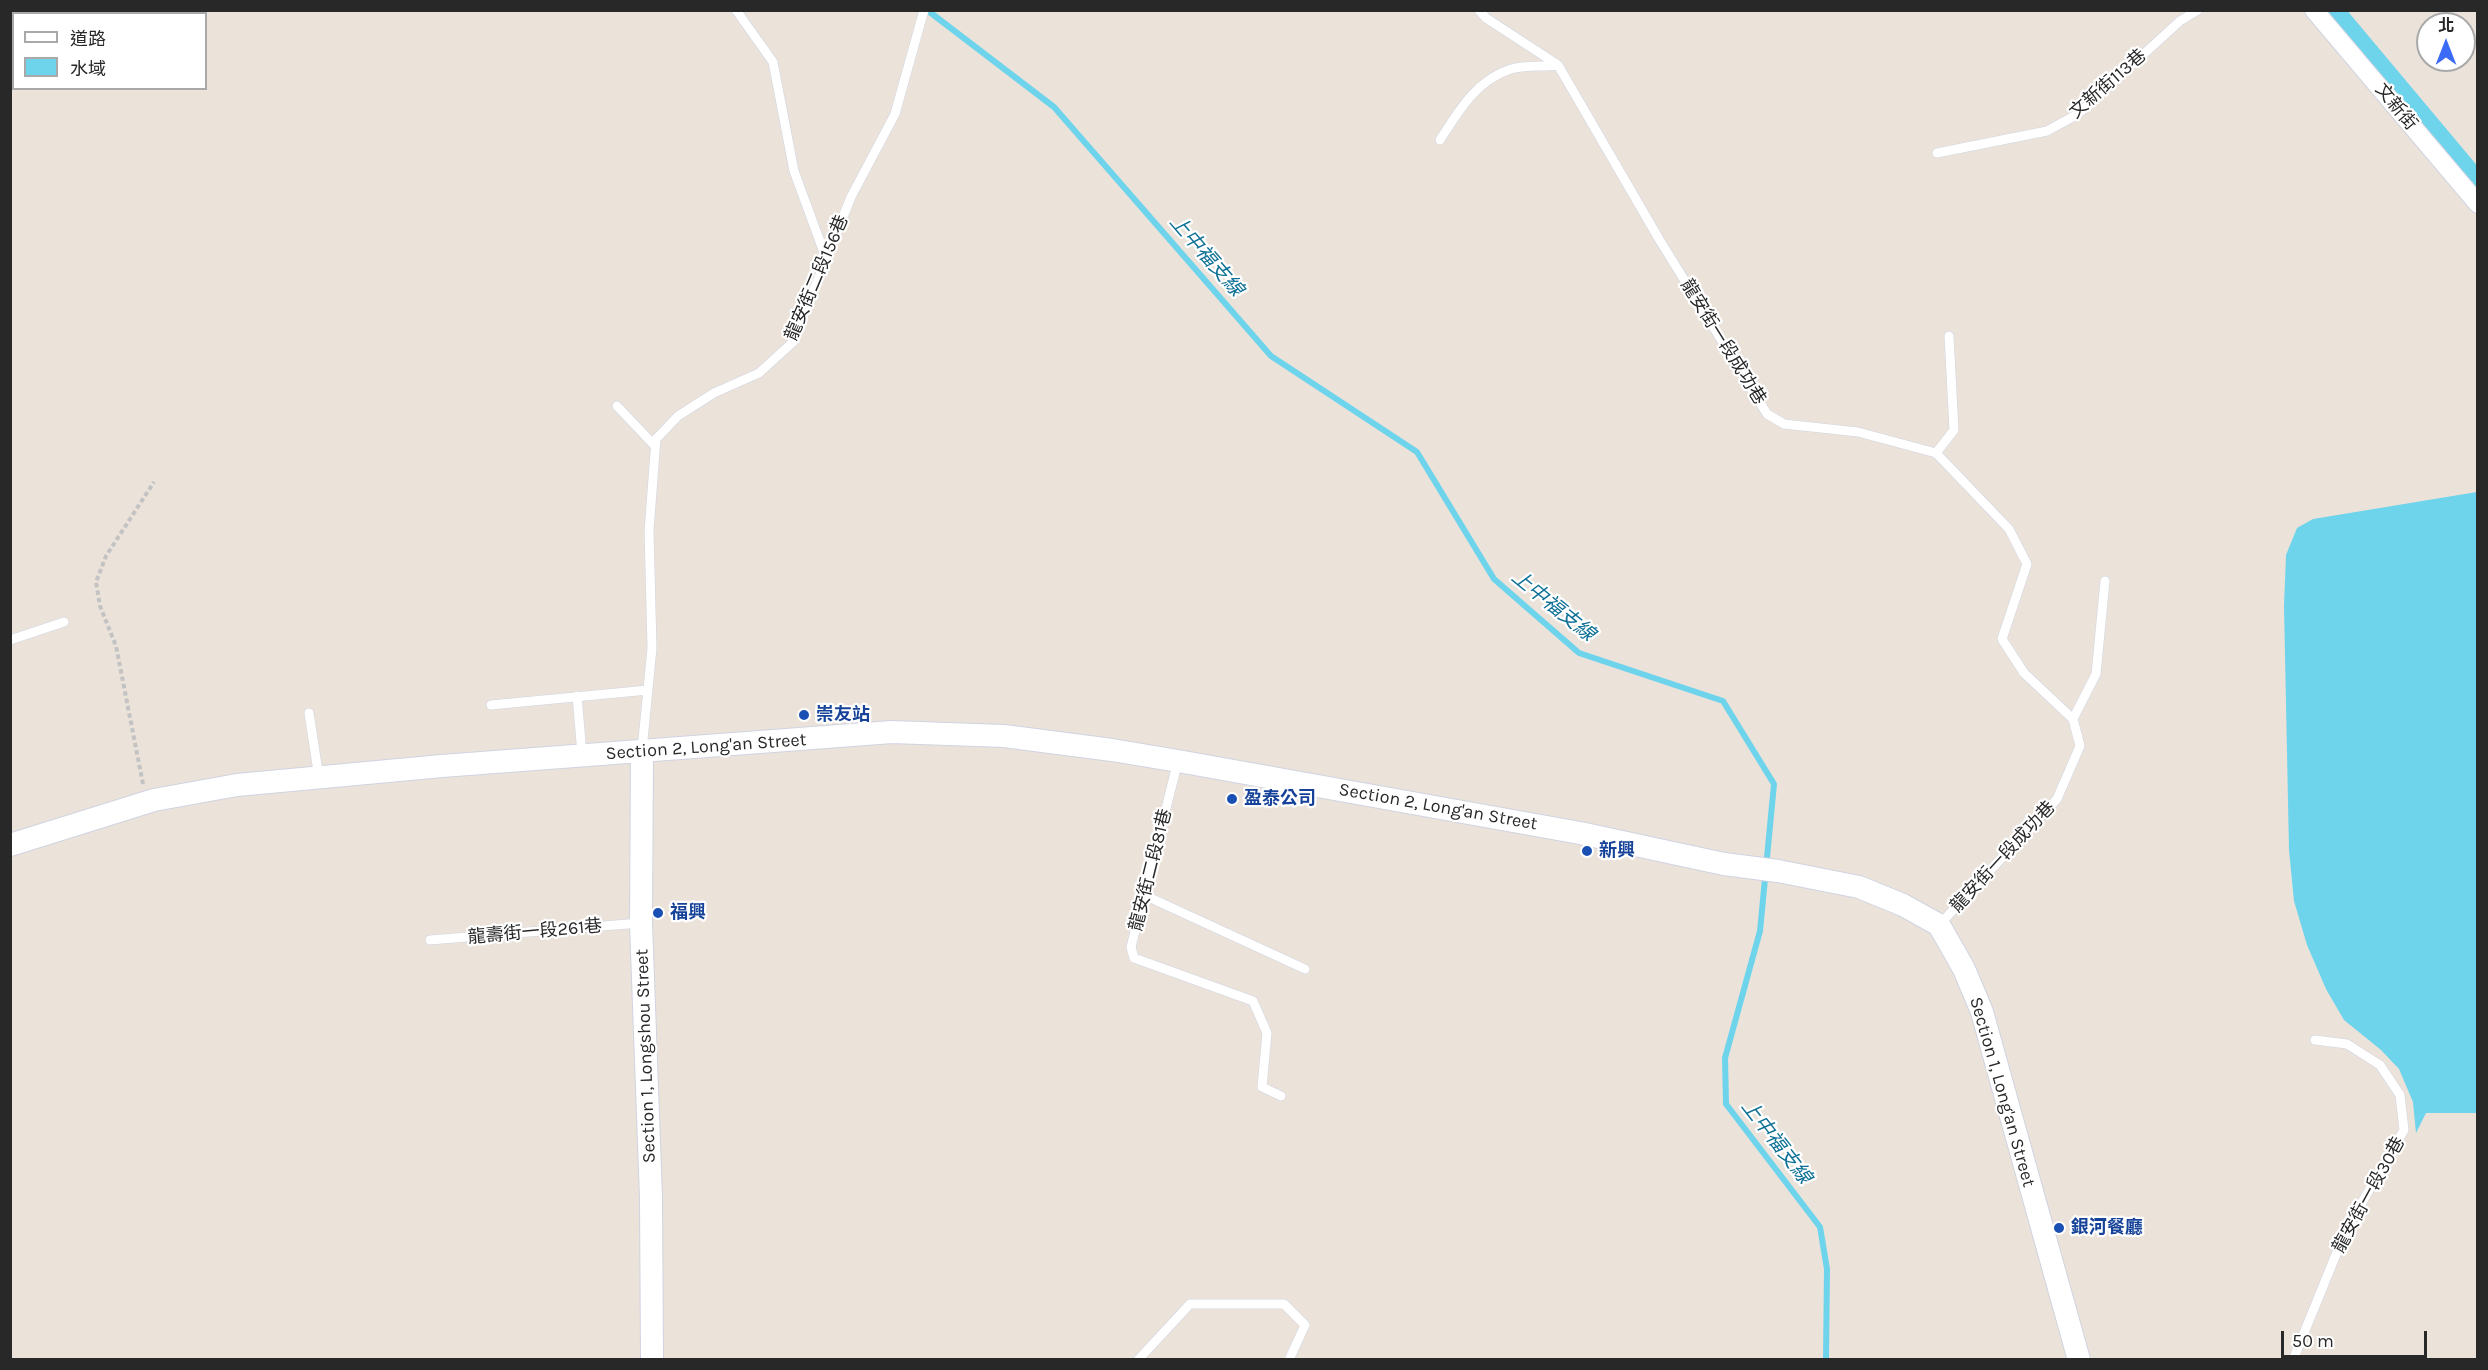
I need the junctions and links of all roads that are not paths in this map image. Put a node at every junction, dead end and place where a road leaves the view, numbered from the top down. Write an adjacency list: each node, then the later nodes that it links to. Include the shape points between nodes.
1 (736, 10): 10 (lane, via 773,62 794,171)
2 (924, 10): 10 (lane, 龍安街二段156巷, via 895,114 851,198)
3 (1479, 10): 6 (lane, 龍安街一段成功巷)
4 (2198, 10): 8 (lane, 文新街113巷, via 2180,21 2078,114 2047,131)
5 (2314, 10): 9 (street, 文新街)
6 (1558, 65): 7 (lane, via 1511,69 1488,81 1466,100); 14 (lane, 龍安街一段成功巷, via 1767,414 1784,424 1858,432)
7 (1440, 140)
8 (1937, 153)
9 (2478, 204)
10 (826, 258): 13 (lane, 龍安街二段156巷, via 793,342 759,373 714,393 678,416 656,439)
11 (1949, 336): 14 (lane, via 1954,430)
12 (617, 406): 13 (lane)
13 (655, 446): 18 (lane)
14 (1936, 453): 22 (lane, via 2009,530 2027,564 2002,639 2024,673)
15 (2105, 581): 22 (lane, via 2096,674)
16 (64, 622): 17 (lane)
17 (10, 640)
18 (648, 690): 19 (lane); 23 (lane)
19 (577, 696): 20 (lane); 24 (lane)
20 (491, 705)
21 (309, 713): 26 (lane)
22 (2073, 719): 30 (lane, 龍安街一段成功巷, via 2080,746 2057,800)
23 (642, 752): 24 (street, Section 2, Long'an Street); 25 (street, Section 2, Long'an Street, via 892,732 1004,736); 29 (street, Section 1, Longshou Street)
24 (582, 756): 26 (street, Section 2, Long'an Street)
25 (1178, 761): 28 (lane, 龍安街二段81巷); 30 (street, Section 2, Long'an Street, via 1859,887)
26 (319, 778): 27 (street, Section 2, Long'an Street, via 237,785 146,802)
27 (10, 845)
28 (1144, 896): 32 (lane); 34 (lane, 龍安街二段81巷, via 1131,947 1134,958 1253,1001 1267,1033 1262,1087)
29 (641, 923): 31 (lane, 龍壽街一段261巷); 35 (street, Section 1, Longshou Street)
30 (1939, 925): 38 (street, Section 1, Long'an Street, via 1982,1012)
31 (430, 940)
32 (1305, 969)
33 (2315, 1040): 39 (lane, 龍安街一段30巷, via 2347,1044 2380,1065 2400,1095 2404,1130 2346,1230)
34 (1281, 1096)
35 (652, 1359)
36 (1138, 1359): 37 (lane, via 1190,1304 1284,1304 1305,1325)
37 (1289, 1359)
38 (2079, 1359)
39 (2293, 1359)

